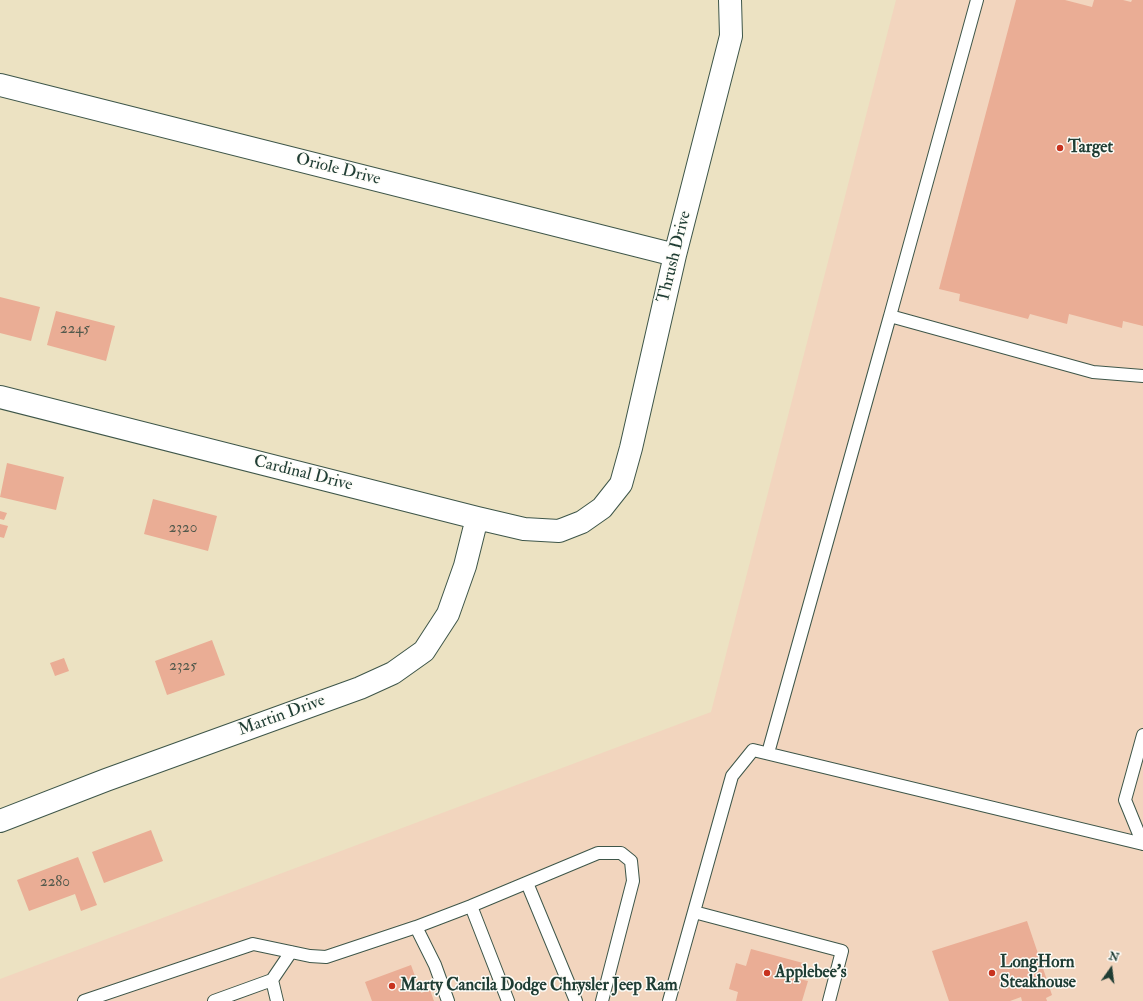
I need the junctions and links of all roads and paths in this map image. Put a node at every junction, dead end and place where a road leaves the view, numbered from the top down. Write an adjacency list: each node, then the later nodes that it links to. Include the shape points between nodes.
1 (730, 0): 4 (street, Thrush Drive, via 731,36)
2 (977, 0): 5 (lane)
3 (0, 85): 4 (street, Oriole Drive)
4 (675, 255): 8 (street, Thrush Drive, via 621,484)
5 (890, 316): 6 (lane, via 1093,372); 11 (lane)
6 (1143, 376)
7 (0, 397): 9 (street, Cardinal Drive)
8 (602, 508): 9 (street, Cardinal Drive, via 582,522 559,531 524,529)
9 (477, 518): 12 (street, Martin Drive, via 465,566 448,614 424,651 394,673 360,688)
10 (1143, 735): 13 (lane, via 1125,800)
11 (768, 753): 13 (lane); 16 (lane, via 753,750 732,776)
12 (0, 821)
13 (1143, 844)
14 (527, 883): 15 (lane); 25 (lane); 26 (lane, via 598,853 621,853 631,862 633,882)
15 (471, 906): 17 (lane); 24 (lane)
16 (694, 912): 27 (lane); 28 (lane, via 842,951)
17 (416, 927): 18 (lane, via 326,958); 23 (lane, via 435,965)
18 (291, 952): 19 (lane); 20 (lane, via 253,944)
19 (272, 980): 21 (lane); 22 (lane)
20 (84, 1001)
21 (214, 1001)
22 (277, 1001)
23 (448, 1001)
24 (508, 1001)
25 (576, 1001)
26 (602, 1001)
27 (669, 1001)
28 (829, 1001)

